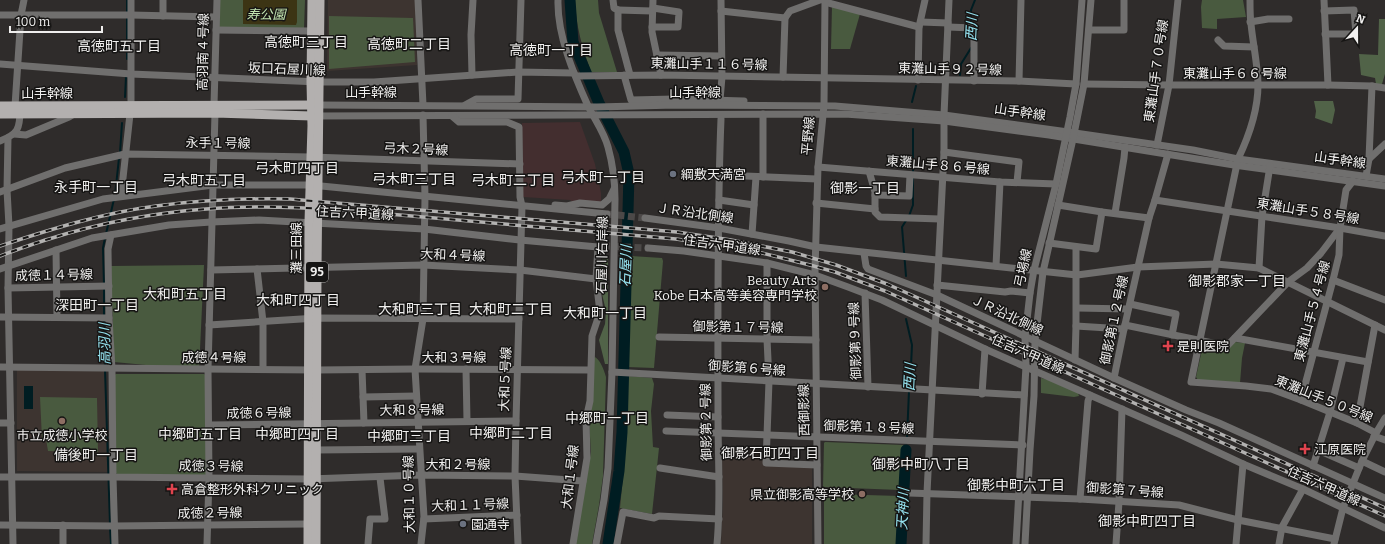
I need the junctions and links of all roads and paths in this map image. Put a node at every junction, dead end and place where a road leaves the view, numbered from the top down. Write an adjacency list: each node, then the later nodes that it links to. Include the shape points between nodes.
1 (24, 0): 30 (street)
2 (131, 0): 31 (street)
3 (163, 0): 32 (street)
4 (217, 0): 33 (street, 高羽南４号線)
5 (312, 0): 42 (main road, 灘三田線 / 95)
6 (320, 0): 65 (main road, 灘三田線 / 95)
7 (418, 0): 61 (street)
8 (473, 0): 52 (street)
9 (521, 0): 50 (street)
10 (558, 0): 53 (street, 石屋川右岸線, via 563,40)
11 (613, 0): 25 (street, via 614,8)
12 (653, 0): 26 (street)
13 (721, 0): 27 (street)
14 (823, 0): 24 (street); 34 (street, via 790,10); 60 (street, 平野線)
15 (925, 0): 37 (street)
16 (949, 0): 38 (street)
17 (1021, 0): 66 (street)
18 (1082, 0): 67 (street, 弓場線)
19 (1091, 0): 41 (street, 弓場線)
20 (1124, 0): 41 (street, via 1124,30)
21 (1178, 0): 69 (street, 東灘山手７０号線)
22 (1250, 0): 36 (street)
23 (1324, 0): 28 (street)
24 (845, 4): 37 (street)
25 (618, 10): 26 (street); 55 (street, via 618,30)
26 (652, 10): 39 (street); 39 (street, via 679,12 678,27)
27 (721, 11): 34 (street); 47 (street)
28 (1324, 11): 43 (street); 43 (street, via 1354,10 1356,34)
29 (0, 15): 30 (street)
30 (21, 15): 31 (street); 49 (street)
31 (128, 15): 32 (street); 51 (street)
32 (163, 16): 33 (street)
33 (216, 17): 40 (street, 高羽南４号線)
34 (785, 18): 58 (street)
35 (1289, 20): 36 (street, via 1268,19)
36 (1250, 22): 45 (street)
37 (920, 24): 38 (street); 62 (street)
38 (948, 25): 63 (street); 64 (street, via 974,28)
39 (652, 27): 46 (street)
40 (216, 30): 42 (street); 59 (street, 高羽南４号線)
41 (1089, 30): 68 (street, 弓場線)
42 (311, 31): 65 (main road, 灘三田線 / 95)
43 (1325, 34): 71 (street)
44 (1218, 40): 45 (street, via 1224,46)
45 (1254, 47): 70 (street)
46 (657, 55): 47 (street); 56 (street)
47 (722, 56): 57 (street)
48 (0, 64): 49 (street, 坂口石屋川線)
49 (17, 66): 51 (street, 坂口石屋川線); 83 (street, via 15,94)
50 (518, 72): 52 (street, 坂口石屋川線); 53 (street, 坂口石屋川線); 80 (street, via 518,99 476,99)
51 (131, 74): 59 (street, 坂口石屋川線); 85 (street)
52 (472, 75): 61 (street, 坂口石屋川線)
53 (577, 75): 54 (street, 坂口石屋川線); 82 (street, 石屋川右岸線)
54 (593, 75): 55 (street, 東灘山手１１６号線)
55 (627, 75): 56 (street, 東灘山手１１６号線); 74 (street, via 632,100)
56 (662, 76): 57 (street, 東灘山手１１６号線)
57 (722, 77): 58 (street, 東灘山手１１６号線); 75 (street)
58 (782, 77): 60 (street, 東灘山手１１６号線)
59 (215, 78): 65 (street, 坂口石屋川線); 84 (street, 高羽南４号線)
60 (824, 78): 62 (street, 東灘山手９２号線); 78 (street, 平野線)
61 (422, 79): 65 (street, 坂口石屋川線); 77 (street)
62 (918, 80): 63 (street, 東灘山手９２号線)
63 (945, 80): 64 (street, 東灘山手９２号線); 96 (street)
64 (974, 81): 66 (street, 東灘山手９２号線)
65 (315, 82): 76 (main road, 灘三田線 / 95)
66 (1019, 82): 67 (street, 東灘山手９２号線)
67 (1076, 84): 98 (street, 弓場線)
68 (1084, 84): 69 (street, 東灘山手６６号線); 98 (street, 弓場線)
69 (1169, 85): 70 (street, 東灘山手６６号線); 102 (street, 東灘山手７０号線)
70 (1258, 85): 71 (street, 東灘山手６６号線); 111 (street, via 1254,119)
71 (1328, 85): 72 (street, 東灘山手６６号線)
72 (1372, 86): 73 (street, 東灘山手６６号線); 109 (street)
73 (1385, 88)
74 (674, 99): 75 (street); 97 (street, via 674,120)
75 (720, 100): 81 (street, via 744,102)
76 (316, 105): 77 (street, 山手幹線); 84 (main road, 山手幹線); 94 (main road, 灘三田線 / 95)
77 (423, 105): 80 (street, 山手幹線)
78 (824, 105): 81 (street, 山手幹線); 90 (street, 平野線); 93 (street, 山手幹線)
79 (0, 106): 83 (main road, 山手幹線)
80 (465, 106): 82 (street, 山手幹線)
81 (748, 106): 82 (street, 山手幹線)
82 (589, 107): 88 (street, 石屋川右岸線)
83 (18, 109): 85 (main road, 山手幹線); 86 (main road, 山手幹線); 87 (main road, 山手幹線); 99 (street, via 18,129)
84 (214, 109): 85 (main road, 山手幹線); 94 (main road, 山手幹線); 107 (street, 高羽南４号線)
85 (130, 110): 87 (main road, 山手幹線); 105 (street)
86 (0, 114)
87 (74, 114): 99 (street, via 26,134)
88 (597, 114): 92 (street, 山手幹線); 95 (street, 山手幹線); 129 (street, 石屋川右岸線, via 608,146)
89 (763, 114): 90 (street, 山手幹線); 92 (street, 山手幹線); 119 (street)
90 (822, 114): 93 (street, 山手幹線); 113 (street, 平野線)
91 (423, 115): 94 (street, 山手幹線); 95 (street, 山手幹線); 110 (street, 大和１０号線)
92 (747, 115): 97 (street, via 736,119)
93 (908, 115): 96 (street, 山手幹線)
94 (316, 116): 108 (main road, 灘三田線 / 95)
95 (452, 116): 112 (street, 大和５号線, via 459,122 507,122 519,127)
96 (944, 118): 98 (street, 山手幹線); 104 (street)
97 (721, 119): 117 (street, 御影第２号線)
98 (1070, 135): 102 (street, 山手幹線); 103 (street, 山手幹線); 126 (street, 弓場線); 139 (street, 弓場線)
99 (11, 136): 100 (street); 131 (street)
100 (0, 141)
101 (1385, 144): 109 (street)
102 (1157, 145): 111 (street, 山手幹線)
103 (1125, 147): 106 (street, 山手幹線); 144 (street)
104 (944, 152): 120 (street); 125 (street, via 1018,162)
105 (125, 154): 107 (street, 永手１号線); 131 (street, 永手１号線, via 65,168); 133 (street)
106 (1168, 154): 111 (street, 山手幹線); 136 (street, 御影第１２号線)
107 (213, 155): 108 (street, 永手１号線); 127 (street, 高羽南４号線)
108 (315, 158): 110 (street, 弓木２号線); 128 (main road, 灘三田線 / 95)
109 (1369, 160): 118 (street)
110 (423, 161): 112 (street, 弓木２号線); 134 (street, 大和１０号線)
111 (1238, 162): 114 (street, 山手幹線); 142 (street)
112 (520, 164): 140 (street, 大和５号線)
113 (818, 167): 115 (street, 東灘山手８６号線); 121 (street, 平野線)
114 (1270, 167): 118 (street, 山手幹線); 123 (street, 山手幹線); 146 (street)
115 (869, 171): 116 (street, 東灘山手８６号線); 132 (street)
116 (910, 174): 120 (street, 東灘山手８６号線); 132 (street, via 909,196)
117 (720, 175): 119 (street); 135 (street, 御影第２号線)
118 (1366, 176): 122 (street, 山手幹線)
119 (759, 177): 121 (street); 138 (street)
120 (942, 177): 124 (street, 東灘山手８６号線); 149 (street)
121 (818, 179): 137 (street, 平野線)
122 (1385, 179)
123 (1353, 181): 130 (street, 山手幹線); 154 (street, 東灘山手５４号線, via 1346,190)
124 (1000, 182): 125 (street, 東灘山手８６号線); 174 (street)
125 (1018, 182): 126 (street, 東灘山手８６号線)
126 (1056, 184): 182 (street, 弓場線)
127 (213, 185): 128 (street); 133 (street); 150 (street, 高羽南４号線)
128 (314, 186): 134 (street); 151 (main road, 灘三田線 / 95)
129 (615, 186): 140 (street, via 609,199 602,205 580,203 567,206); 241 (street, 石屋川右岸線)
130 (1385, 186)
131 (3, 191): 152 (street)
132 (875, 195): 141 (street)
133 (121, 196): 152 (street)
134 (425, 197): 140 (street); 156 (street, 大和１０号線)
135 (720, 200): 138 (street); 153 (street, 御影第２号線)
136 (1155, 200): 142 (street, 東灘山手５８号線); 148 (street, 御影第１２号線)
137 (816, 203): 141 (street); 164 (street, 平野線)
138 (754, 205): 157 (street)
139 (1058, 205): 143 (street); 161 (street, 弓場線)
140 (522, 206): 145 (street); 160 (street, 大和５号線)
141 (875, 209): 149 (street, via 880,217)
142 (1226, 211): 146 (street, 東灘山手５８号線); 171 (street)
143 (1102, 212): 144 (street); 163 (street, via 1096,249)
144 (1115, 213): 148 (street)
145 (607, 214)
146 (1262, 216): 154 (street, 東灘山手５８号線); 177 (street)
147 (645, 218): 153 (street, ＪＲ沿北側線)
148 (1149, 218): 175 (street, 御影第１２号線)
149 (940, 219): 169 (street)
150 (211, 222): 151 (street, 住吉六甲道線); 158 (street, 住吉六甲道線, via 169,225); 180 (street, 高羽南４号線)
151 (314, 222): 156 (street, 住吉六甲道線); 176 (main road, 灘三田線 / 95)
152 (9, 226): 155 (street); 173 (street)
153 (719, 228): 157 (street, ＪＲ沿北側線); 168 (street, 御影第２号線)
154 (1340, 228): 159 (street, 東灘山手５８号線); 187 (street, 東灘山手５４号線, via 1339,255); 188 (street, via 1321,253)
155 (0, 229)
156 (424, 229): 160 (street, 住吉六甲道線); 172 (street, 大和１０号線)
157 (752, 234): 164 (street, ＪＲ沿北側線)
158 (111, 235): 166 (street, 住吉六甲道線); 189 (street)
159 (1385, 236)
160 (520, 240): 162 (street, 住吉六甲道線); 181 (street, 大和５号線)
161 (1050, 243): 163 (street); 183 (street, 弓場線)
162 (601, 246): 186 (street, 大和１号線)
163 (1076, 246): 185 (street)
164 (816, 247): 167 (street, ＪＲ沿北側線); 184 (street, 平野線)
165 (648, 248): 168 (street, 住吉六甲道線)
166 (56, 250): 173 (street); 191 (street)
167 (864, 252): 169 (street); 195 (street, ＪＲ沿北側線, via 868,269)
168 (717, 255): 170 (street, 住吉六甲道線); 217 (street, 御影第２号線)
169 (938, 260): 174 (street); 190 (street)
170 (767, 263): 184 (street, 住吉六甲道線); 219 (street)
171 (1216, 264): 175 (street); 177 (street); 222 (street)
172 (424, 265): 176 (street, 大和４号線); 181 (street, 大和４号線); 205 (street, 大和１０号線)
173 (8, 266): 178 (street); 192 (street)
174 (996, 266): 182 (street)
175 (1138, 267): 185 (street); 198 (street, 御影第１２号線)
176 (313, 268): 179 (street, 大和４号線); 204 (main road, 灘三田線 / 95)
177 (1259, 268): 188 (street)
178 (0, 269)
179 (257, 269): 180 (street, 大和４号線); 207 (street)
180 (211, 270): 208 (street, 高羽南４号線)
181 (520, 270): 186 (street, 大和４号線); 206 (street, 大和５号線)
182 (1034, 270): 183 (street); 194 (street, 弓場線)
183 (1043, 272): 185 (street); 221 (street, 弓場線)
184 (815, 275): 193 (street, 住吉六甲道線); 220 (street, 西御影線)
185 (1077, 275): 199 (street)
186 (596, 279): 239 (street, 大和１号線, via 600,312 592,336)
187 (1333, 280): 196 (street); 197 (street, 東灘山手５４号線)
188 (1288, 282): 197 (street); 218 (street)
189 (105, 286): 191 (street, 成徳１４号線); 203 (street)
190 (937, 286): 194 (street); 195 (street)
191 (56, 287): 192 (street, 成徳１４号線); 201 (street)
192 (8, 288): 202 (street)
193 (865, 293): 209 (street, 住吉六甲道線); 246 (street, 御影第９号線)
194 (1030, 293): 216 (street, 弓場線)
195 (937, 295): 209 (street); 216 (street, ＪＲ沿北側線)
196 (1385, 300)
197 (1327, 302): 210 (street); 224 (street, 東灘山手５４号線)
198 (1129, 306): 199 (street); 212 (street, 御影第１２号線); 214 (street, via 1176,314)
199 (1077, 308): 211 (street)
200 (0, 317): 202 (street)
201 (57, 317): 202 (street); 203 (street)
202 (9, 318): 230 (street)
203 (109, 318): 231 (street)
204 (313, 319): 205 (street); 207 (street); 235 (main road, 灘三田線 / 95)
205 (423, 319): 206 (street); 233 (street, 大和１０号線)
206 (518, 319): 238 (street, 大和５号線)
207 (262, 322): 208 (street); 234 (street)
208 (209, 325): 232 (street, 高羽南４号線)
209 (935, 325): 223 (street, 住吉六甲道線); 247 (street)
210 (1375, 325): 213 (street); 227 (street)
211 (1076, 326): 212 (street); 226 (street)
212 (1124, 327): 214 (street); 243 (street, 御影第１２号線)
213 (1385, 330)
214 (1172, 335): 222 (street)
215 (659, 337): 217 (street, 御影第１７号線)
216 (1025, 337): 221 (street, ＪＲ沿北側線); 228 (street, 弓場線)
217 (718, 338): 219 (street, 御影第１７号線); 242 (street, 御影第２号線)
218 (1236, 338): 222 (street, via 1226,346); 224 (street)
219 (767, 339): 220 (street, 御影第１７号線); 244 (street)
220 (816, 340): 245 (street, 西御影線)
221 (1035, 341): 226 (street, ＪＲ沿北側線); 240 (street, 弓場線)
222 (1200, 341): 253 (street, 東灘山手５０号線, via 1191,382 1271,390)
223 (985, 349): 228 (street, 住吉六甲道線); 248 (street)
224 (1314, 352): 225 (street); 253 (street, 東灘山手５４号線)
225 (1343, 358): 227 (street); 255 (street)
226 (1075, 360): 243 (street, ＪＲ沿北側線)
227 (1368, 362): 265 (street)
228 (1026, 366): 240 (street, 住吉六甲道線); 251 (street, 弓場線)
229 (0, 367): 230 (street, 成徳４号線)
230 (10, 367): 231 (street, 成徳４号線); 263 (street)
231 (108, 369): 232 (street, 成徳４号線); 288 (street)
232 (208, 369): 234 (street, 成徳４号線); 267 (street, 高羽南４号線)
233 (415, 369): 236 (street, 大和３号線); 237 (street, 大和３号線); 250 (street, 大和１０号線)
234 (263, 370): 235 (street, 成徳４号線)
235 (313, 370): 236 (street, 大和３号線); 266 (main road, 灘三田線 / 95)
236 (362, 370): 252 (street)
237 (466, 370): 238 (street, 大和３号線); 261 (street)
238 (517, 370): 239 (street, 大和３号線); 259 (street, 大和５号線)
239 (590, 370): 294 (street, 大和１号線, via 590,401 586,419 587,458)
240 (1035, 370): 249 (street, 住吉六甲道線); 300 (street, 弓場線)
241 (616, 372): 242 (street, 御影第６号線); 328 (street, 石屋川右岸線, via 608,468)
242 (718, 378): 244 (street, 御影第６号線); 257 (street, 御影第２号線)
243 (1114, 378): 282 (street, ＪＲ沿北側線)
244 (769, 381): 245 (street, 御影第６号線); 270 (street)
245 (816, 384): 246 (street, 御影第６号線); 272 (street, 西御影線)
246 (868, 388): 247 (street, 御影第６号線)
247 (932, 390): 248 (street, 御影第６号線); 274 (street)
248 (982, 394): 251 (street, 御影第６号線)
249 (1090, 395): 254 (street, 住吉六甲道線); 302 (street)
250 (416, 396): 252 (street); 260 (street, 大和１０号線)
251 (1024, 396): 275 (street, 弓場線)
252 (363, 397): 264 (street)
253 (1300, 400): 255 (street, 東灘山手５０号線)
254 (1122, 409): 279 (street, 住吉六甲道線); 303 (street)
255 (1330, 412): 265 (street, 東灘山手５０号線); 278 (street)
256 (667, 415): 257 (street)
257 (718, 417): 269 (street, 御影第２号線)
258 (1385, 418): 271 (street)
259 (516, 421): 261 (street, 大和８号線); 286 (street, 大和５号線)
260 (418, 422): 261 (street, 大和８号線); 264 (street, 大和８号線); 276 (street, 大和１０号線)
261 (467, 422)
262 (0, 423): 263 (street)
263 (11, 423): 290 (street)
264 (364, 423): 266 (street, 大和８号線)
265 (1357, 423): 271 (street, 東灘山手５０号線)
266 (312, 424): 267 (street, 成徳６号線); 277 (main road, 灘三田線 / 95); 293 (main road, 灘三田線 / 95)
267 (208, 426): 291 (street, 高羽南４号線)
268 (666, 431): 269 (street, 御影第１８号線)
269 (718, 432): 270 (street, 御影第１８号線); 289 (street, 御影第２号線)
270 (767, 435): 272 (street, 御影第１８号線); 280 (street, via 766,464)
271 (1375, 435): 273 (street, 東灘山手５０号線); 281 (street)
272 (817, 437): 274 (street, 御影第１８号線); 280 (street, 西御影線)
273 (1385, 440)
274 (930, 441): 275 (street, 御影第１８号線); 298 (street)
275 (1023, 445): 299 (street, 弓場線)
276 (419, 449): 277 (street); 285 (street, 大和１０号線)
277 (316, 450): 293 (main road, 灘三田線 / 95)
278 (1318, 450): 281 (street); 282 (street)
279 (1243, 464): 296 (street, 住吉六甲道線); 308 (street)
280 (817, 465): 331 (street, 西御影線)
281 (1361, 465): 284 (street); 295 (street)
282 (1313, 466): 295 (street, ＪＲ沿北側線)
283 (660, 468): 289 (street)
284 (1385, 472)
285 (421, 475): 286 (street, 大和２号線); 292 (street, 大和２号線); 306 (street, 大和１０号線)
286 (515, 476): 294 (street, 大和２号線); 305 (street, 大和５号線)
287 (0, 477): 290 (street)
288 (112, 477): 290 (street, 成徳３号線); 291 (street, 成徳３号線); 314 (street)
289 (719, 477): 307 (street, 御影第２号線)
290 (12, 478): 311 (street)
291 (209, 478): 293 (street, 成徳３号線); 313 (street, 高羽南４号線)
292 (380, 478): 293 (street, 大和２号線); 324 (street, via 385,519 370,519)
293 (312, 479): 309 (main road, 灘三田線 / 95); 323 (main road, 灘三田線 / 95)
294 (583, 481): 327 (street, 大和１号線)
295 (1354, 484): 301 (street, ＪＲ沿北側線); 304 (street)
296 (1304, 489): 304 (street, 住吉六甲道線); 315 (street)
297 (909, 492): 298 (street, 御影第７号線)
298 (927, 493): 299 (street, 御影第７号線); 332 (street)
299 (1019, 496): 300 (street, 御影第７号線); 333 (street, 弓場線)
300 (1027, 497): 302 (street, 御影第７号線); 334 (street, 弓場線)
301 (1385, 498)
302 (1080, 499): 303 (street, 御影第７号線)
303 (1119, 502): 308 (street, 御影第７号線, via 1179,505); 335 (street)
304 (1343, 508): 316 (street, 住吉六甲道線); 317 (street)
305 (517, 515): 306 (street, 大和１１号線); 326 (street, 大和５号線)
306 (424, 518): 325 (street, 大和１０号線)
307 (719, 519): 329 (street, via 659,516 654,518 622,512); 330 (street, 御影第２号線)
308 (1238, 520): 315 (street, 御影第７号線); 336 (street)
309 (308, 524): 313 (street, 成徳２号線); 322 (main road, 灘三田線 / 95)
310 (0, 525): 311 (street, 成徳２号線)
311 (13, 525): 312 (street, 成徳２号線); 318 (street)
312 (63, 525): 314 (street, 成徳２号線); 319 (street)
313 (207, 525): 314 (street, 成徳２号線); 321 (street, 高羽南４号線)
314 (111, 526): 320 (street)
315 (1282, 527): 317 (street, 御影第７号線); 337 (street)
316 (1385, 528)
317 (1335, 541)
318 (13, 544)
319 (63, 544)
320 (114, 544)
321 (207, 544)
322 (308, 544)
323 (316, 544)
324 (368, 544)
325 (421, 544)
326 (518, 544)
327 (573, 544)
328 (596, 544)
329 (617, 544)
330 (717, 544)
331 (818, 544)
332 (926, 544)
333 (1016, 544)
334 (1025, 544)
335 (1116, 544)
336 (1236, 544)
337 (1280, 544)

